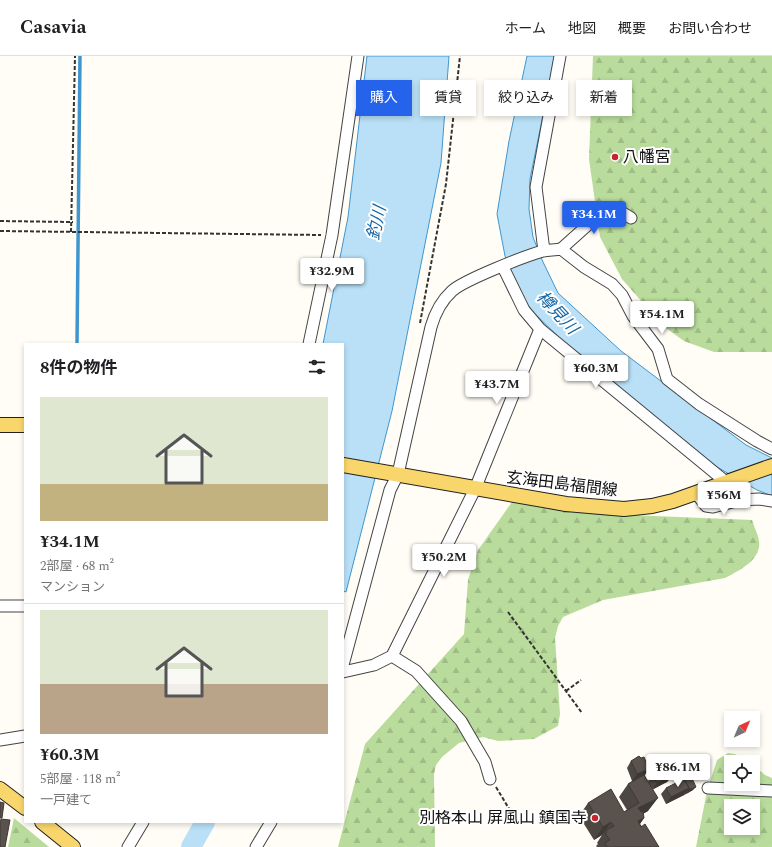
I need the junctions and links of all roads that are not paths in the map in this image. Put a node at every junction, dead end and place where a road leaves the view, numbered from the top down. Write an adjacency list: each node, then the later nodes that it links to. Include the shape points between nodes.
1 (358, 56): 8 (street, via 332,235)
2 (560, 56): 5 (street, via 536,187)
3 (631, 218): 4 (street, via 623,212 590,223)
4 (561, 250): 5 (street); 11 (street, via 612,284 622,295 658,349 667,379 699,404)
5 (544, 251): 6 (street)
6 (506, 266): 7 (street, via 524,310); 14 (street, via 454,289 435,313)
7 (540, 329): 15 (street); 16 (street)
8 (309, 343)
9 (0, 425): 10 (main road)
10 (24, 425)
11 (772, 449)
12 (344, 465): 14 (main road, 玄海田島福間線)
13 (772, 466): 15 (main road, 玄海田島福間線)
14 (398, 474): 16 (main road, 玄海田島福間線); 22 (street, via 390,490)
15 (730, 480): 17 (main road, 玄海田島福間線)
16 (475, 489): 17 (main road, 玄海田島福間線, via 566,504 624,509 652,506); 21 (street)
17 (696, 493): 18 (street, via 706,506 713,508 740,500)
18 (772, 501)
19 (0, 606): 20 (street)
20 (24, 606)
21 (392, 656): 23 (street, via 374,665); 26 (street, via 416,671 461,721 485,762)
22 (344, 661)
23 (344, 672)
24 (24, 736): 25 (street)
25 (0, 740)
26 (490, 778)
27 (708, 788): 29 (street)
28 (0, 789): 30 (main road)
29 (772, 791)
30 (24, 807)
31 (142, 823): 35 (street)
32 (270, 823): 36 (street)
33 (48, 824): 34 (main road)
34 (72, 847)
35 (128, 847)
36 (256, 847)

